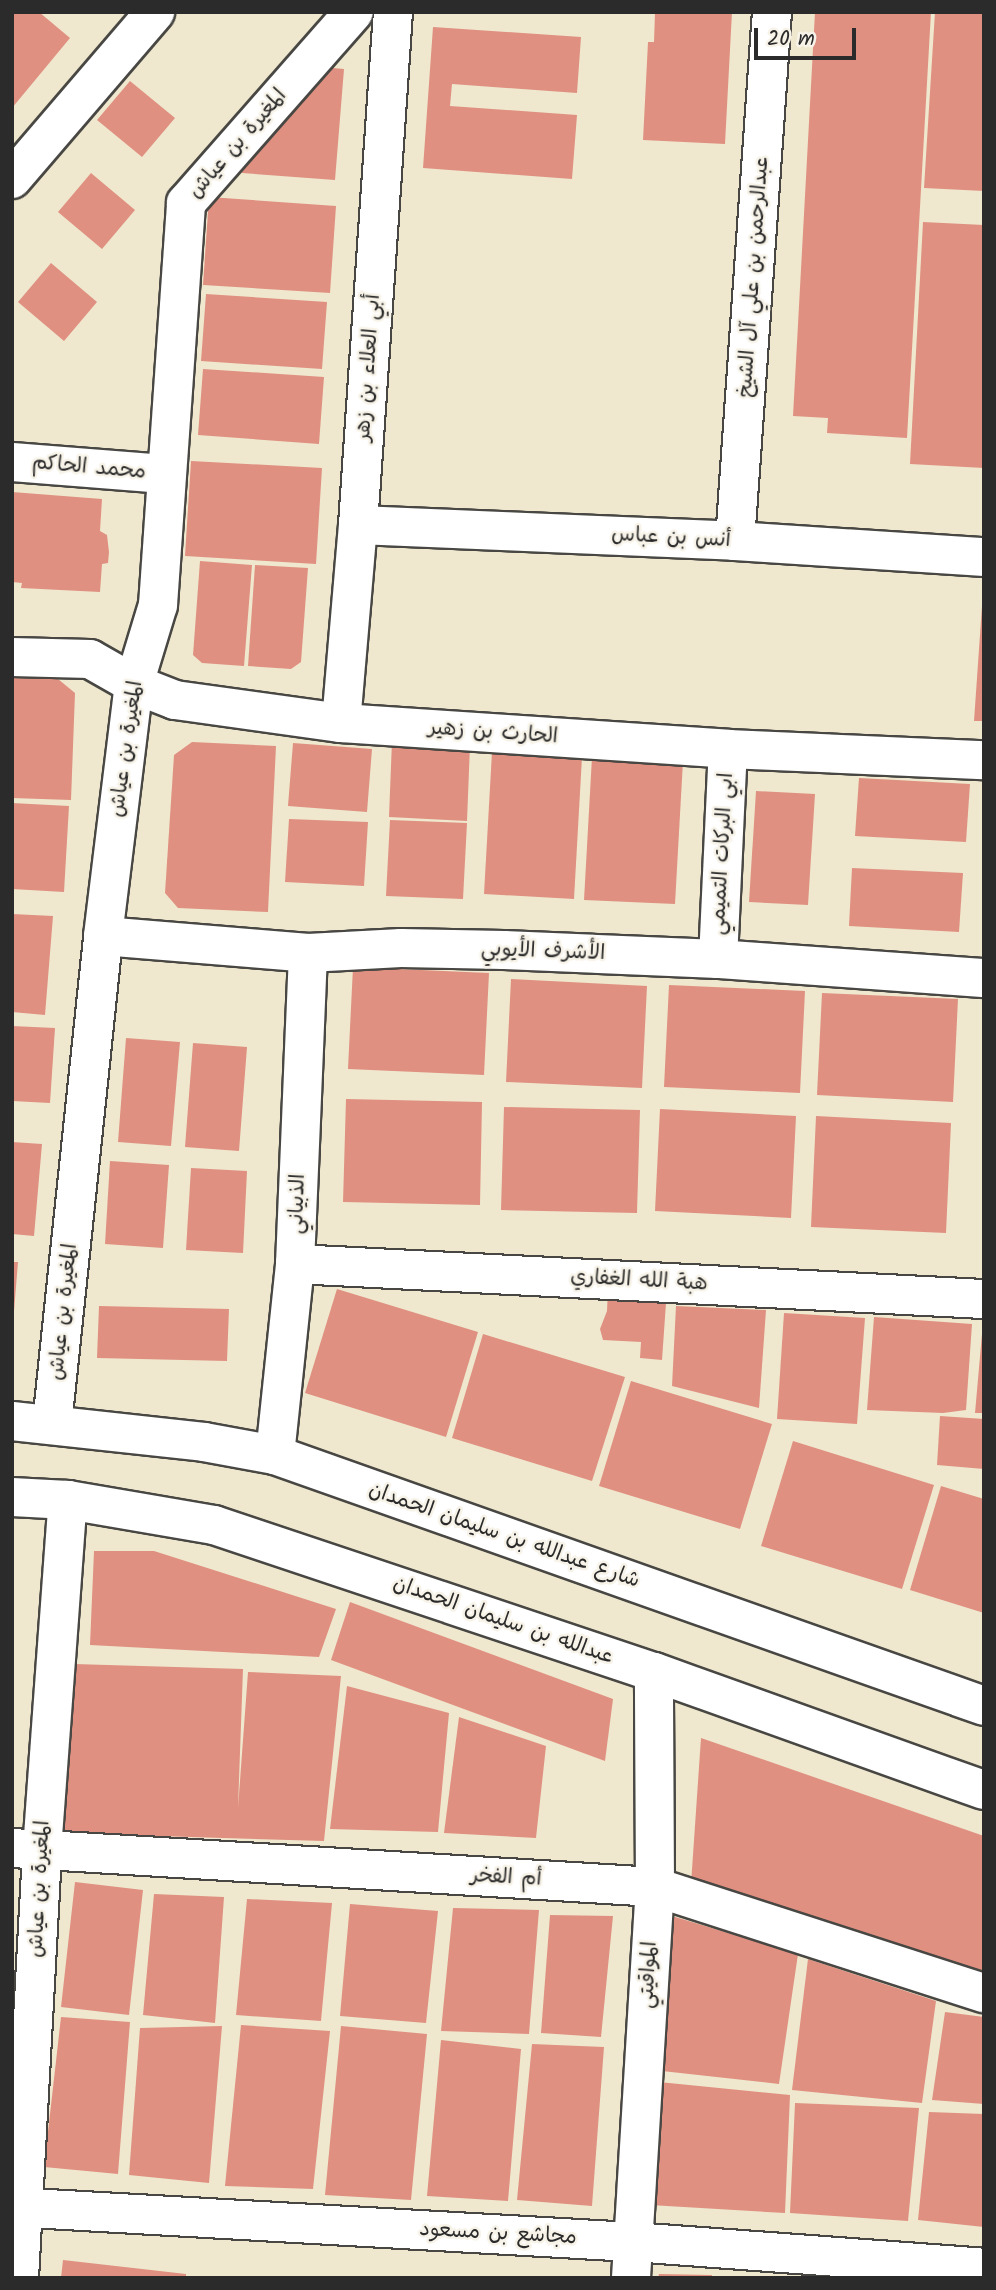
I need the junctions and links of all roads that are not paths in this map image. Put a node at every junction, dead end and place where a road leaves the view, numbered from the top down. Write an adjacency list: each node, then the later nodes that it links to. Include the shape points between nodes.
1 (155, 12): 5 (street)
2 (354, 12): 7 (street, المغيرة بن عياش, via 186,203)
3 (393, 12): 8 (street, أبي العلاء بن زهر)
4 (772, 12): 9 (street, عبدالرحمن بن علي آل الشيخ)
5 (12, 179)
6 (12, 462): 7 (street, محمد الحاكم)
7 (165, 474): 12 (street, المغيرة بن عياش, via 158,606)
8 (358, 524): 9 (street, أنس بن عباس); 13 (street, أبي العلاء بن زهر)
9 (735, 541): 10 (street, أنس بن عباس)
10 (984, 557)
11 (12, 657): 12 (street, الحارث بن زهير, via 90,659)
12 (134, 684): 13 (street, الحارث بن زهير, via 176,700); 16 (street, المغيرة بن عياش)
13 (341, 723): 14 (street, الحارث بن زهير)
14 (728, 749): 15 (street, الحارث بن زهير); 18 (street, ابي البركات التميمي)
15 (984, 760)
16 (103, 936): 17 (street, الأشرف الأيوبي); 23 (street, المغيرة بن عياش)
17 (307, 953): 18 (street, الأشرف الأيوبي, via 401,948); 20 (street, الذبياني)
18 (718, 959): 19 (street, الأشرف الأيوبي)
19 (984, 978)
20 (295, 1264): 21 (street, هبة الله الغفاري); 24 (street, الذبياني)
21 (984, 1298)
22 (12, 1421): 23 (street, شارع عبدالله بن سليمان الحمدان)
23 (52, 1424): 24 (street, شارع عبدالله بن سليمان الحمدان)
24 (275, 1455): 28 (street, شارع عبدالله بن سليمان الحمدان)
25 (12, 1497): 26 (street, عبدالله بن سليمان الحمدان)
26 (68, 1500): 27 (street, عبدالله بن سليمان الحمدان, via 214,1525); 30 (street, المغيرة بن عياش)
27 (654, 1672): 29 (street, عبدالله بن سليمان الحمدان); 31 (street, المواقيتي)
28 (984, 1706)
29 (984, 1790)
30 (27, 1849): 31 (street, أم الفخر); 33 (street, المغيرة بن عياش)
31 (655, 1887): 32 (street, أم الفخر); 34 (street, المواقيتي)
32 (984, 1993)
33 (18, 2207): 34 (street, مجاشع بن مسعود); 36 (street, المغيرة بن عياش)
34 (632, 2260): 35 (street, مجاشع بن مسعود)
35 (984, 2268)
36 (19, 2278)

